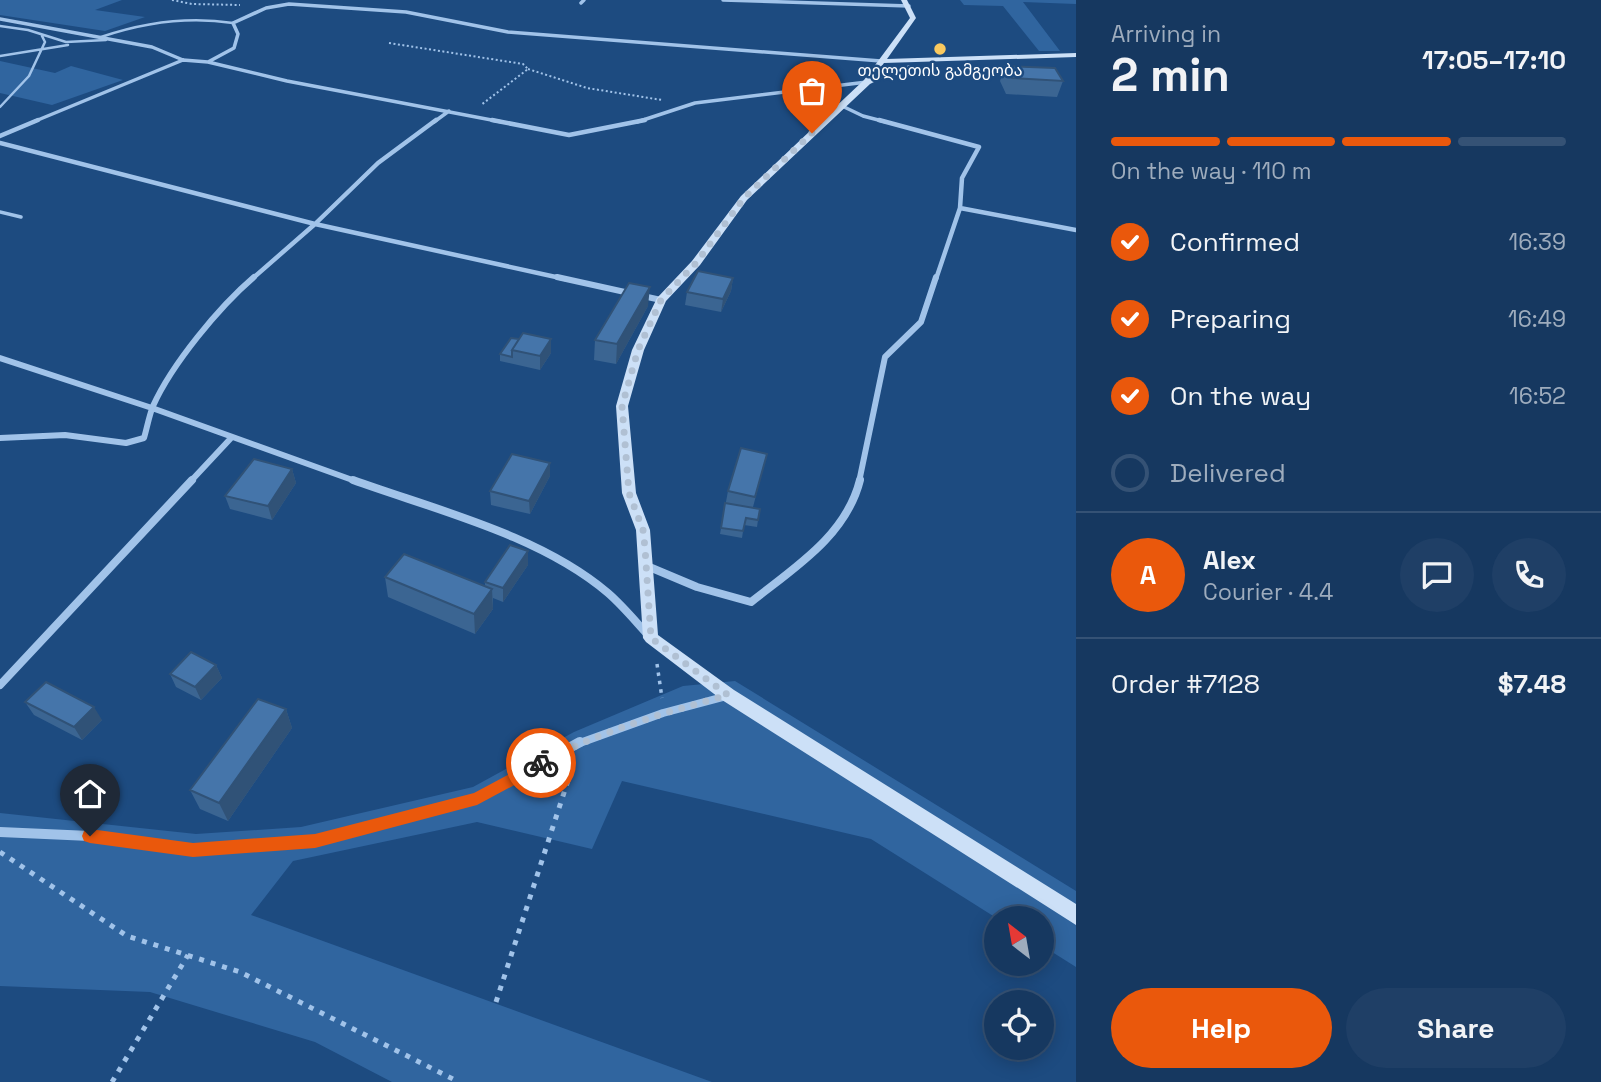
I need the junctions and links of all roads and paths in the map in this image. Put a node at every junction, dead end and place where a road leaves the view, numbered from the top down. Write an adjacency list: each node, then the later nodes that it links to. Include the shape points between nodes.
1 (172, 0): 4 (path)
2 (723, 0): 3 (street)
3 (906, 3): 17 (street, via 913,18)
4 (267, 8): 6 (street); 17 (street, via 289,4 406,12 508,32)
5 (0, 19): 9 (street)
6 (233, 23): 9 (lane, via 163,21); 19 (street, via 238,34 234,48)
7 (0, 26): 8 (lane)
8 (42, 36): 11 (lane); 13 (lane)
9 (101, 37): 10 (street)
10 (112, 39): 11 (lane); 16 (street, via 152,47)
11 (85, 42): 13 (lane)
12 (389, 43): 20 (path, via 523,64)
13 (41, 50): 15 (lane); 25 (lane, via 29,76)
14 (1076, 55): 18 (street)
15 (0, 56)
16 (183, 60): 19 (street); 28 (street)
17 (881, 61): 18 (street); 21 (street); 22 (street)
18 (946, 61): 21 (street)
19 (208, 62): 26 (street, via 287,82)
20 (528, 69): 23 (path, via 587,88); 27 (path)
21 (900, 69): 22 (street)
22 (867, 82): 23 (street); 24 (street)
23 (695, 103): 27 (street, via 643,121 569,135)
24 (840, 105): 30 (street, via 863,116 979,147 962,178); 35 (street, via 744,198 696,263)
25 (0, 107)
26 (449, 111): 27 (street); 33 (street, via 378,163)
27 (469, 115)
28 (0, 136)
29 (0, 143): 33 (street)
30 (961, 208): 34 (street); 40 (street, via 921,322 885,357 855,498 821,547 751,602)
31 (0, 212): 32 (lane)
32 (21, 217)
33 (314, 224): 35 (street); 37 (street, via 232,296 170,376)
34 (1076, 230)
35 (661, 300): 40 (street, via 638,350 622,406 629,493 643,530)
36 (0, 358): 37 (street)
37 (152, 408): 38 (street); 39 (street, via 144,438 126,443 65,435)
38 (232, 436): 41 (street, via 521,540 608,593); 42 (street)
39 (0, 438)
40 (647, 566): 41 (street)
41 (651, 638): 43 (street); 44 (path)
42 (0, 685)
43 (728, 695): 44 (street); 48 (street)
44 (663, 713): 45 (street)
45 (580, 742): 46 (street, via 477,799 315,841 193,850 90,836); 50 (path)
46 (0, 832)
47 (0, 852): 49 (path, via 127,936)
48 (1076, 915)
49 (188, 955): 51 (path); 52 (path, via 240,972)
50 (496, 1002)
51 (112, 1082)
52 (458, 1082)

